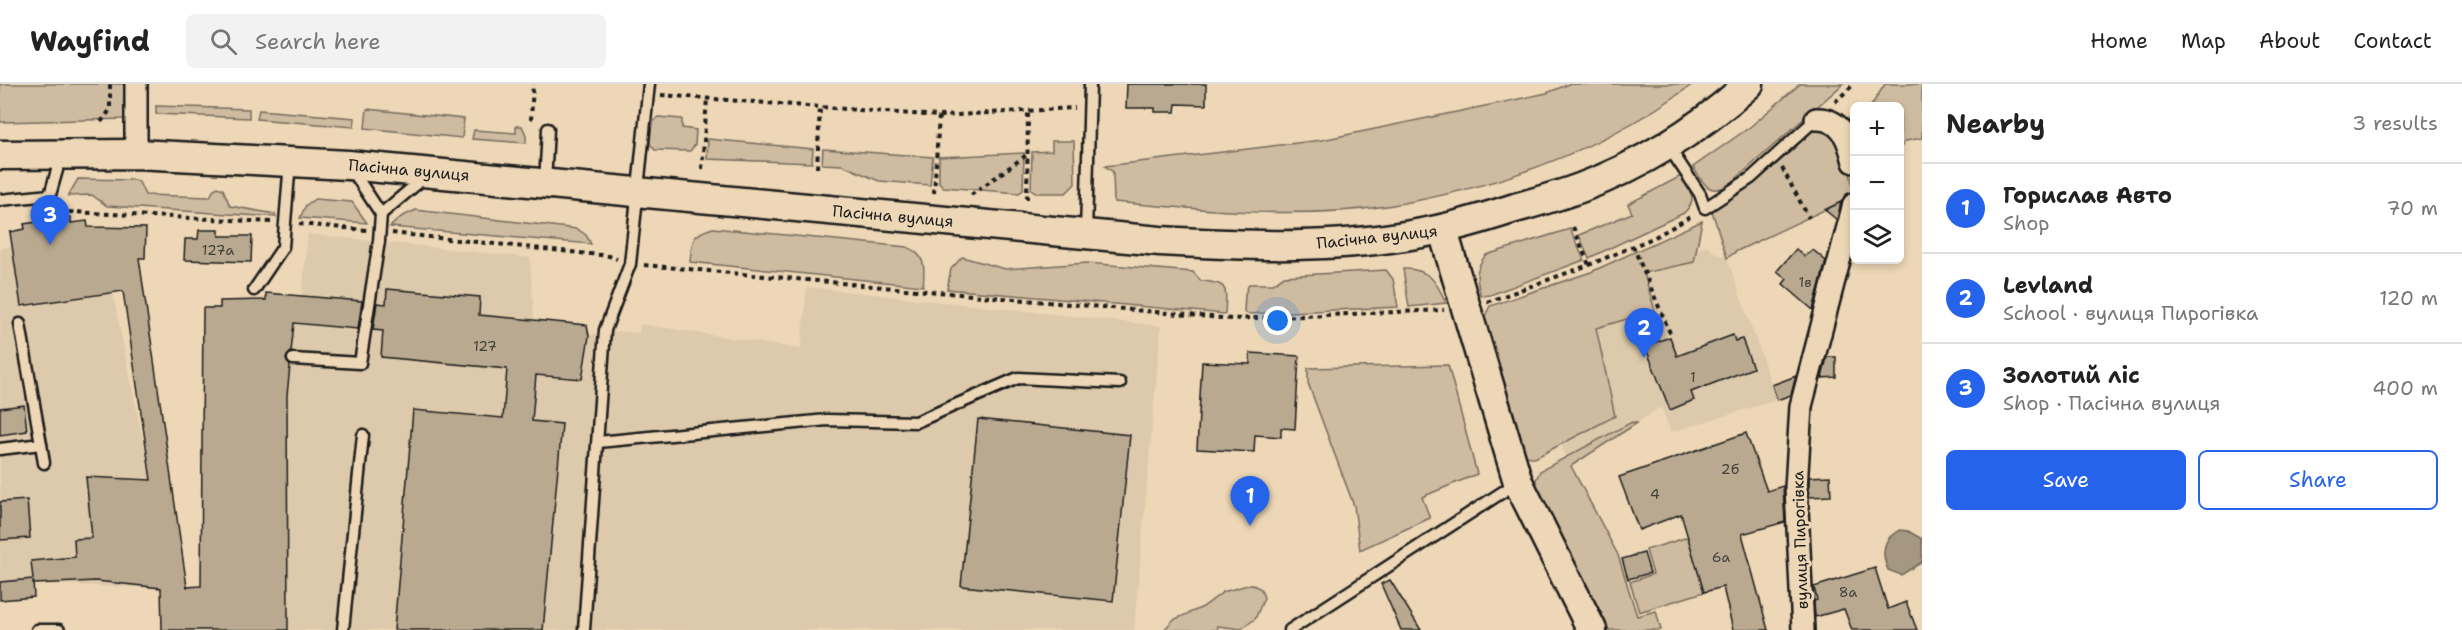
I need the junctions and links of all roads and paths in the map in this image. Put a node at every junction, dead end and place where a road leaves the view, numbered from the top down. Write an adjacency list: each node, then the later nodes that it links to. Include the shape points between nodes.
1 (110, 84): 14 (path, via 110,110)
2 (135, 84): 18 (street)
3 (533, 84): 13 (path)
4 (1090, 84): 9 (lane)
5 (1749, 84): 16 (main road, Пасічна вулиця)
6 (649, 89): 7 (path); 29 (lane)
7 (707, 98): 8 (path); 26 (path)
8 (820, 107): 11 (path); 25 (path)
9 (1090, 107): 10 (path); 43 (lane)
10 (1028, 111): 11 (path); 19 (path)
11 (939, 116): 30 (path)
12 (1816, 119): 21 (lane); 22 (street, via 1832,121 1842,130)
13 (531, 120)
14 (101, 122)
15 (548, 129): 28 (lane)
16 (1667, 146): 35 (lane); 41 (main road, Пасічна вулиця, via 1580,188)
17 (62, 153): 18 (main road, Пасічна вулиця); 20 (main road, Пасічна вулиця); 31 (lane)
18 (136, 154): 23 (main road, Пасічна вулиця)
19 (1028, 154): 32 (path); 34 (path)
20 (0, 155)
21 (1776, 156): 35 (lane); 38 (path)
22 (1852, 156)
23 (290, 161): 24 (main road, Пасічна вулиця); 39 (lane)
24 (348, 165): 27 (main road, Пасічна вулиця); 37 (lane)
25 (817, 168)
26 (702, 169)
27 (431, 172): 28 (main road, Пасічна вулиця); 37 (lane)
28 (545, 183): 29 (main road, Пасічна вулиця)
29 (639, 192): 43 (main road, Пасічна вулиця); 45 (lane)
30 (934, 193)
31 (50, 195): 33 (lane); 39 (path, via 51,211)
32 (971, 195)
33 (0, 200)
34 (1028, 200)
35 (1706, 208): 44 (path)
36 (1852, 210): 65 (street, вулиця Пирогівка, via 1801,406 1796,488)
37 (381, 214): 42 (lane)
38 (1809, 218)
39 (286, 223): 42 (path); 47 (lane, via 284,247)
40 (1573, 227): 46 (path)
41 (1443, 231): 43 (main road, Пасічна вулиця, via 1389,239 1235,245); 48 (main road)
42 (380, 232): 45 (path, via 609,256); 51 (lane, via 360,363)
43 (1086, 234)
44 (1634, 246): 46 (path); 50 (path)
45 (630, 264): 48 (path, via 1232,319); 54 (lane, via 605,330)
46 (1589, 265): 48 (path)
47 (254, 290)
48 (1465, 308): 58 (main road)
49 (20, 324): 55 (lane)
50 (1670, 333)
51 (292, 359)
52 (1120, 383): 54 (lane, via 1018,378 916,422 827,420)
53 (363, 435): 61 (lane)
54 (598, 442): 62 (lane)
55 (41, 444): 56 (lane); 57 (lane)
56 (0, 449)
57 (44, 463)
58 (1518, 482): 63 (lane); 64 (main road)
59 (37, 630): 60 (lane)
60 (59, 630)
61 (343, 630)
62 (584, 630)
63 (1290, 630)
64 (1592, 630)
65 (1803, 630)

